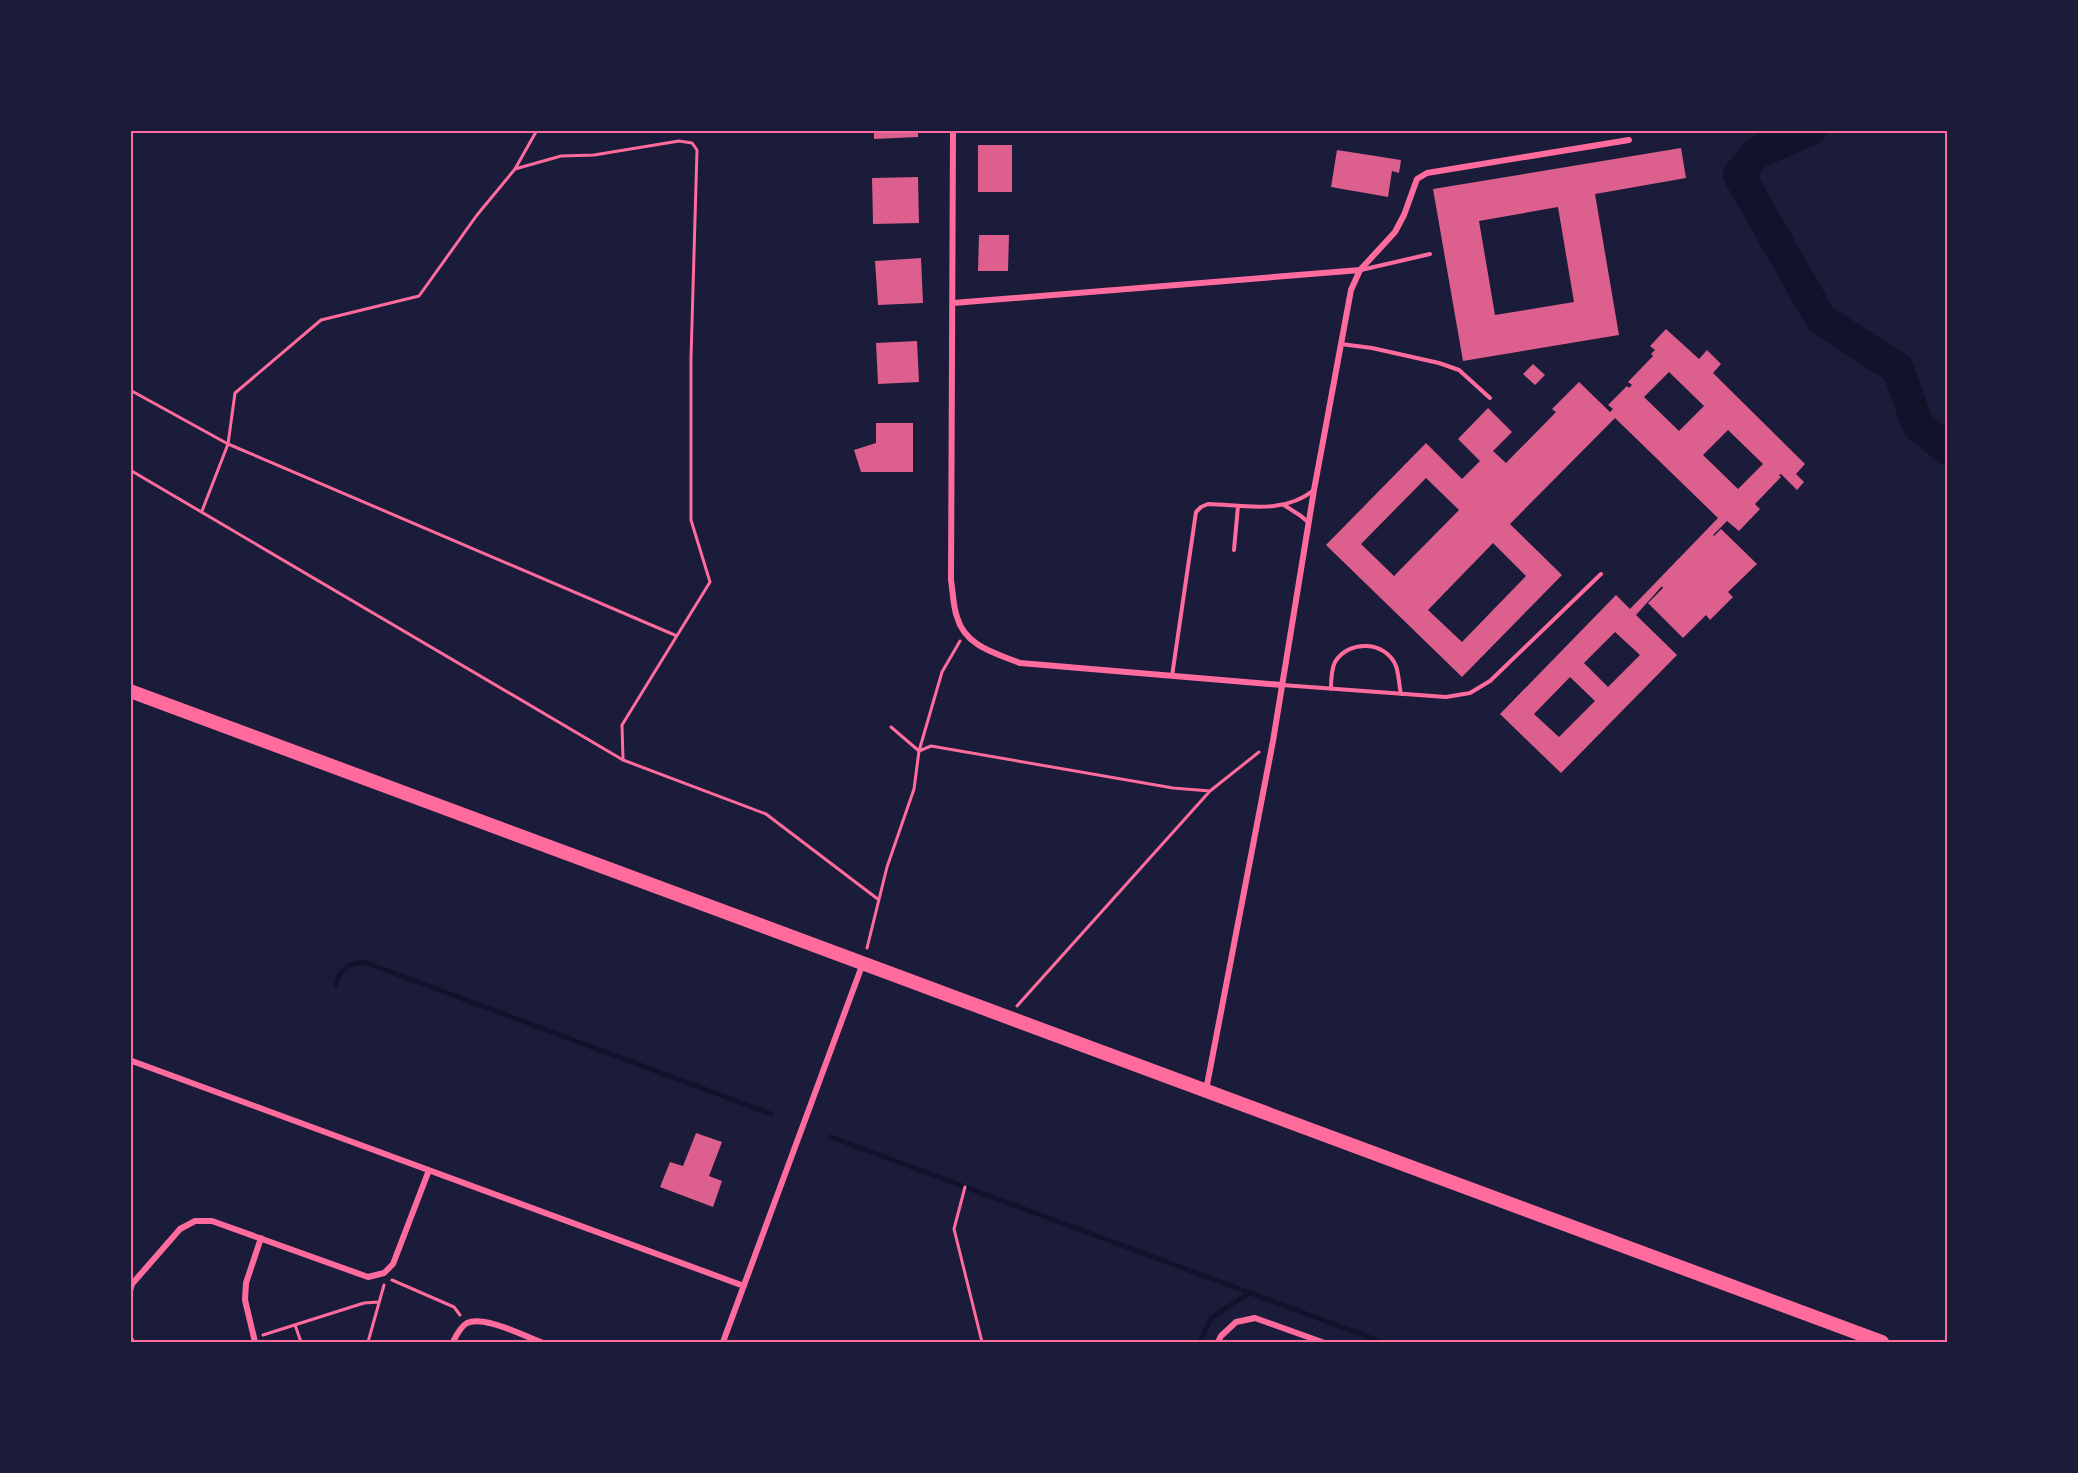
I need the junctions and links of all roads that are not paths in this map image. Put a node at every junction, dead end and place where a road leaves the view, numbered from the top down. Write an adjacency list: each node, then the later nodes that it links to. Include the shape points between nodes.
1 (953, 130): 5 (street)
2 (1629, 140): 4 (street, via 1427,172 1417,179 1395,232)
3 (1430, 254): 4 (lane)
4 (1360, 270): 5 (street); 6 (street, via 1351,290)
5 (953, 303): 14 (street, via 951,580 956,617 964,634 981,647 1020,663)
6 (1340, 344): 7 (lane, via 1459,370); 8 (street)
7 (1490, 398)
8 (1314, 490): 9 (lane, via 1301,500); 11 (street)
9 (1284, 505): 10 (lane); 11 (lane)
10 (1239, 506): 12 (lane); 14 (lane, via 1208,504 1196,512)
11 (1309, 524): 15 (street)
12 (1234, 550)
13 (1601, 574): 18 (lane, via 1481,688 1458,696)
14 (1172, 676): 15 (street)
15 (1282, 685): 16 (lane); 21 (street)
16 (1331, 689): 18 (lane); 18 (lane, via 1332,668 1340,656 1365,645 1392,659)
17 (130, 692): 19 (main road)
18 (1401, 694)
19 (863, 963): 21 (main road); 24 (street)
20 (131, 1062): 22 (street)
21 (1206, 1091): 32 (main road)
22 (429, 1170): 23 (street, via 393,1264 384,1274 368,1277); 24 (street)
23 (261, 1238): 25 (street, via 212,1221 195,1221 180,1229); 26 (street, via 246,1283 245,1300)
24 (744, 1286): 29 (street)
25 (130, 1291)
26 (255, 1340)
27 (453, 1342): 28 (street, via 466,1323 488,1322)
28 (541, 1342)
29 (723, 1342)
30 (1218, 1342): 31 (street, via 1236,1322 1256,1318)
31 (1322, 1342)
32 (1882, 1342)

